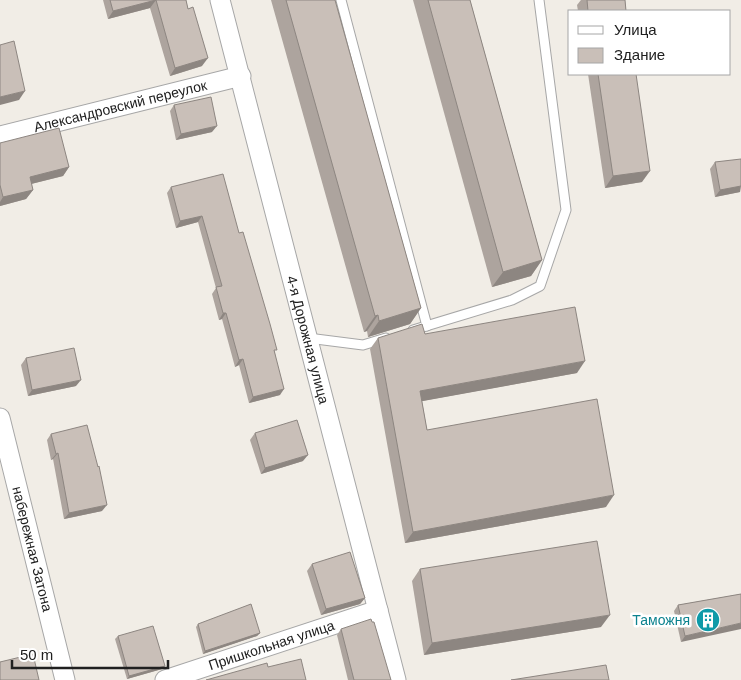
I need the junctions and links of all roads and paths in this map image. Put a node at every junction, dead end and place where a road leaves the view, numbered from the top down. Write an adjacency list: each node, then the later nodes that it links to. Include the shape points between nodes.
1 (220, 0): 4 (street, 4-я Дорожная улица)
2 (341, 0): 6 (lane)
3 (538, 0): 6 (lane, via 566,210 543,278 540,286 512,300)
4 (241, 76): 5 (street, Александровский переулок); 7 (street, 4-я Дорожная улица)
5 (0, 136)
6 (427, 326): 7 (lane, via 363,345)
7 (308, 338): 9 (street, 4-я Дорожная улица)
8 (0, 418): 10 (street, набережная Затона)
9 (378, 610): 11 (street, Пришкольная улица); 12 (street, 4-я Дорожная улица)
10 (65, 680)
11 (165, 680)
12 (396, 680)

